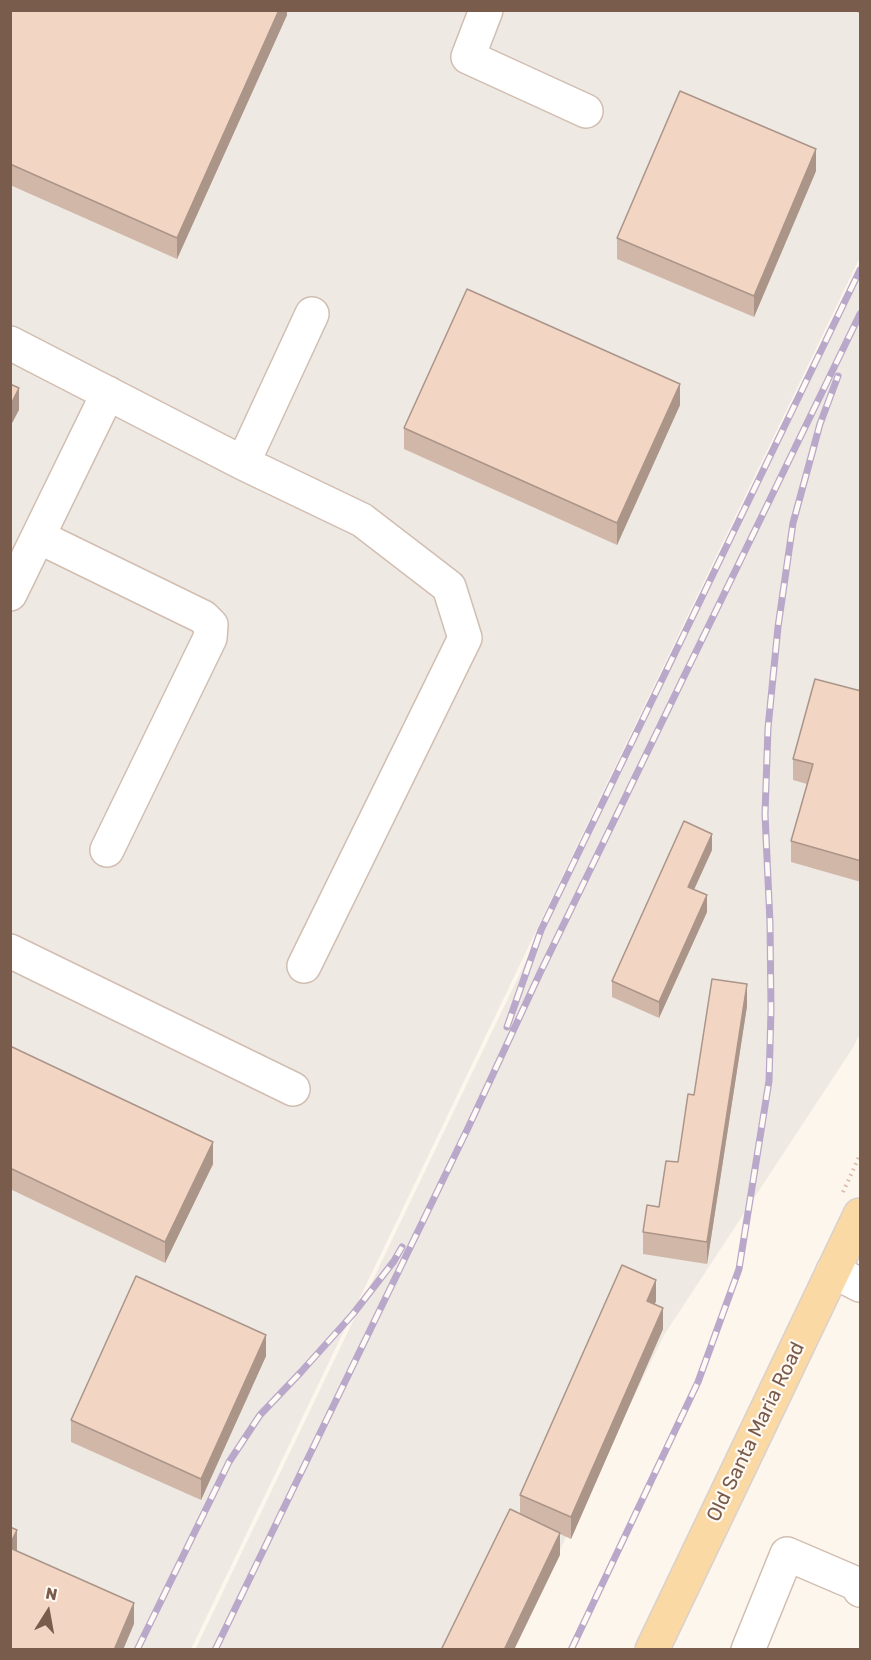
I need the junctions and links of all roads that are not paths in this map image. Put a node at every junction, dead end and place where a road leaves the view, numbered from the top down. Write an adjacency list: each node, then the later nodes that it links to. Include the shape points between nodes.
1 (486, 10): 2 (lane, via 468,57)
2 (586, 111)
3 (312, 314): 6 (lane)
4 (10, 343): 5 (lane)
5 (108, 393): 6 (lane); 7 (lane)
6 (243, 463): 11 (lane, via 362,520 449,587 465,638)
7 (39, 537): 8 (lane); 9 (lane, via 203,617 211,625 210,638)
8 (10, 594)
9 (107, 850)
10 (10, 951): 12 (lane)
11 (304, 966)
12 (292, 1089)
13 (861, 1215): 14 (main road, Old Santa Maria Road)
14 (847, 1278): 16 (main road, Old Santa Maria Road)
15 (861, 1590): 17 (lane, via 857,1584 787,1554)
16 (652, 1650)
17 (748, 1650)

